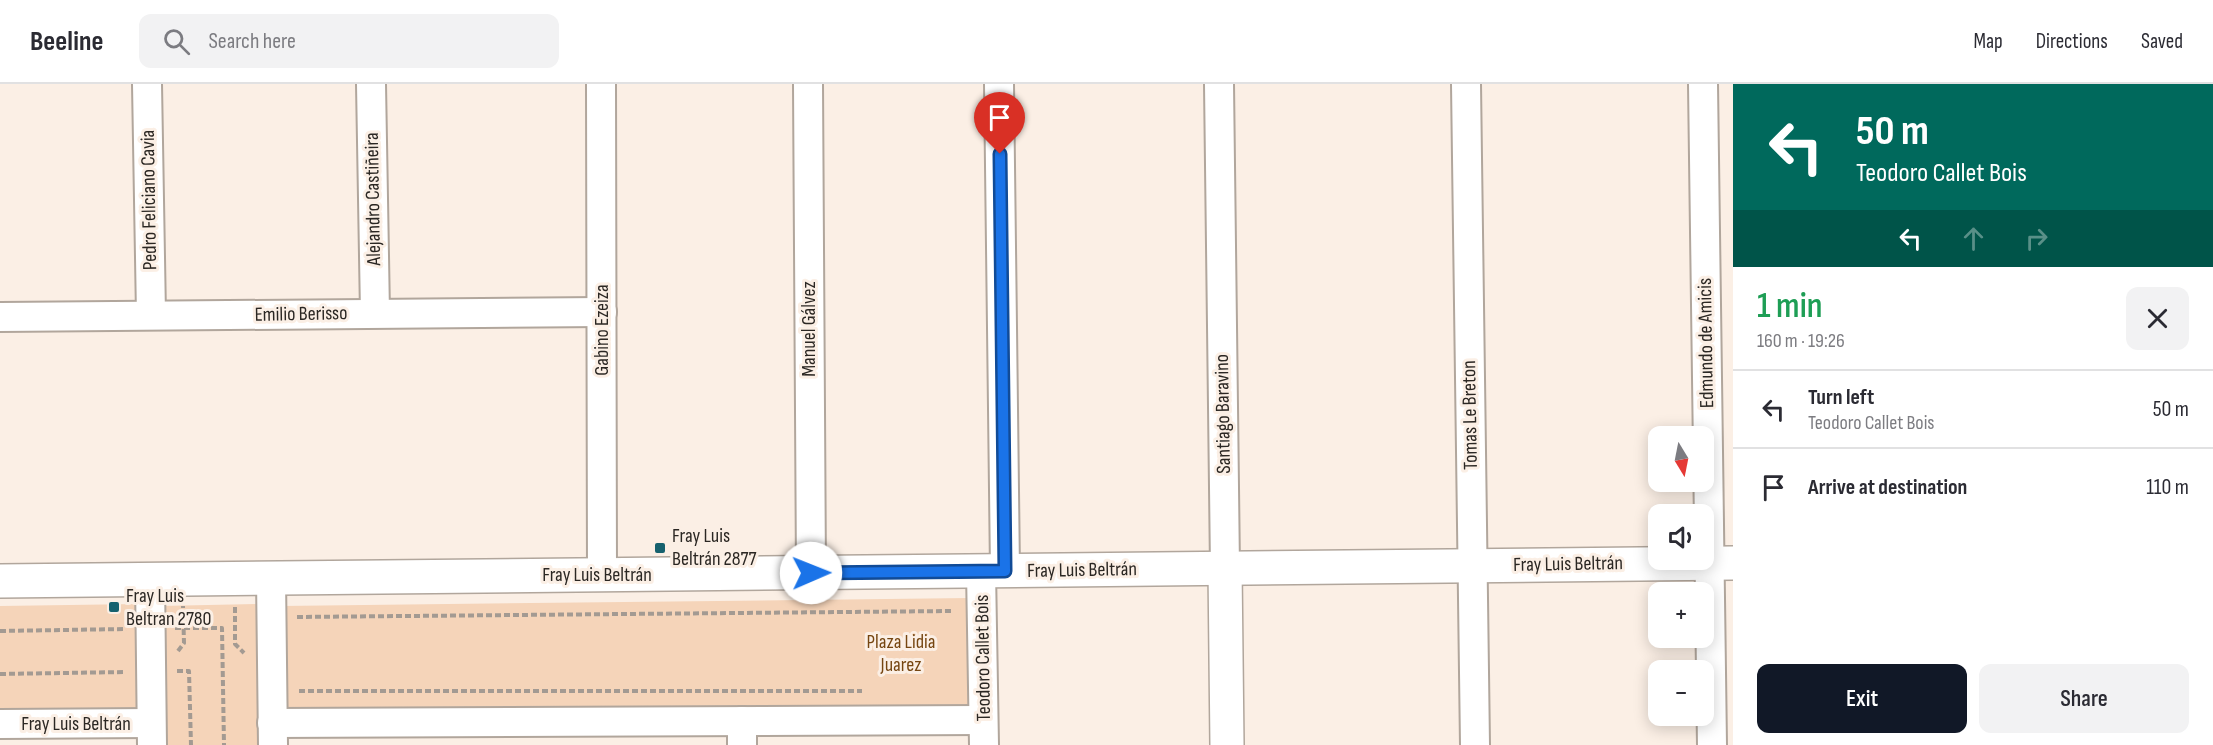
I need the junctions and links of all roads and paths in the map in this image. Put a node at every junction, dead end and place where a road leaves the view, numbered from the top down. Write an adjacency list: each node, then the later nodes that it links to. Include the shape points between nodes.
1 (147, 84): 11 (street, Pedro Feliciano Cavia)
2 (371, 84): 10 (street, Alejandro Castiñeira)
3 (601, 84): 9 (street, Gabino Ezeiza)
4 (808, 84): 17 (street, Manuel Gálvez)
5 (999, 84): 16 (street, Teodoro Callet Bois)
6 (1219, 84): 15 (street, Santiago Baravino)
7 (1466, 84): 14 (street, Tomas Le Breton)
8 (1703, 84): 13 (street, Edmundo de Amicis)
9 (602, 312): 10 (street, Emilio Berisso); 18 (street, Gabino Ezeiza)
10 (375, 314): 11 (street, Emilio Berisso)
11 (151, 315): 12 (street, Emilio Berisso)
12 (0, 317)
13 (1721, 563): 14 (main road, Fray Luis Beltrán); 41 (street, Edmundo de Amicis)
14 (1472, 566): 15 (main road, Fray Luis Beltrán); 40 (street, Tomas Le Breton)
15 (1225, 568): 16 (main road, Fray Luis Beltrán); 39 (main road, Santiago Baravino)
16 (993, 571): 17 (main road, Fray Luis Beltrán); 22 (path); 34 (street, Teodoro Callet Bois)
17 (811, 573): 18 (main road, Fray Luis Beltrán)
18 (602, 576): 19 (main road, Fray Luis Beltrán)
19 (271, 578): 20 (main road, Fray Luis Beltrán); 36 (street)
20 (150, 579): 21 (main road, Fray Luis Beltrán); 25 (street)
21 (0, 581)
22 (953, 611): 23 (path); 24 (path, via 294,617)
23 (953, 623)
24 (295, 628)
25 (150, 629): 26 (path); 27 (street); 38 (path, via 222,628)
26 (0, 631)
27 (151, 671): 28 (path); 35 (street); 37 (path, via 189,671)
28 (0, 674)
29 (296, 680): 30 (path, via 296,691)
30 (874, 691)
31 (0, 724): 35 (street, Fray Luis Beltrán)
32 (505, 733): 33 (street); 36 (street)
33 (742, 733): 34 (street)
34 (984, 733)
35 (152, 734)
36 (273, 734)
37 (191, 745)
38 (224, 745)
39 (1227, 745)
40 (1475, 745)
41 (1712, 745)

